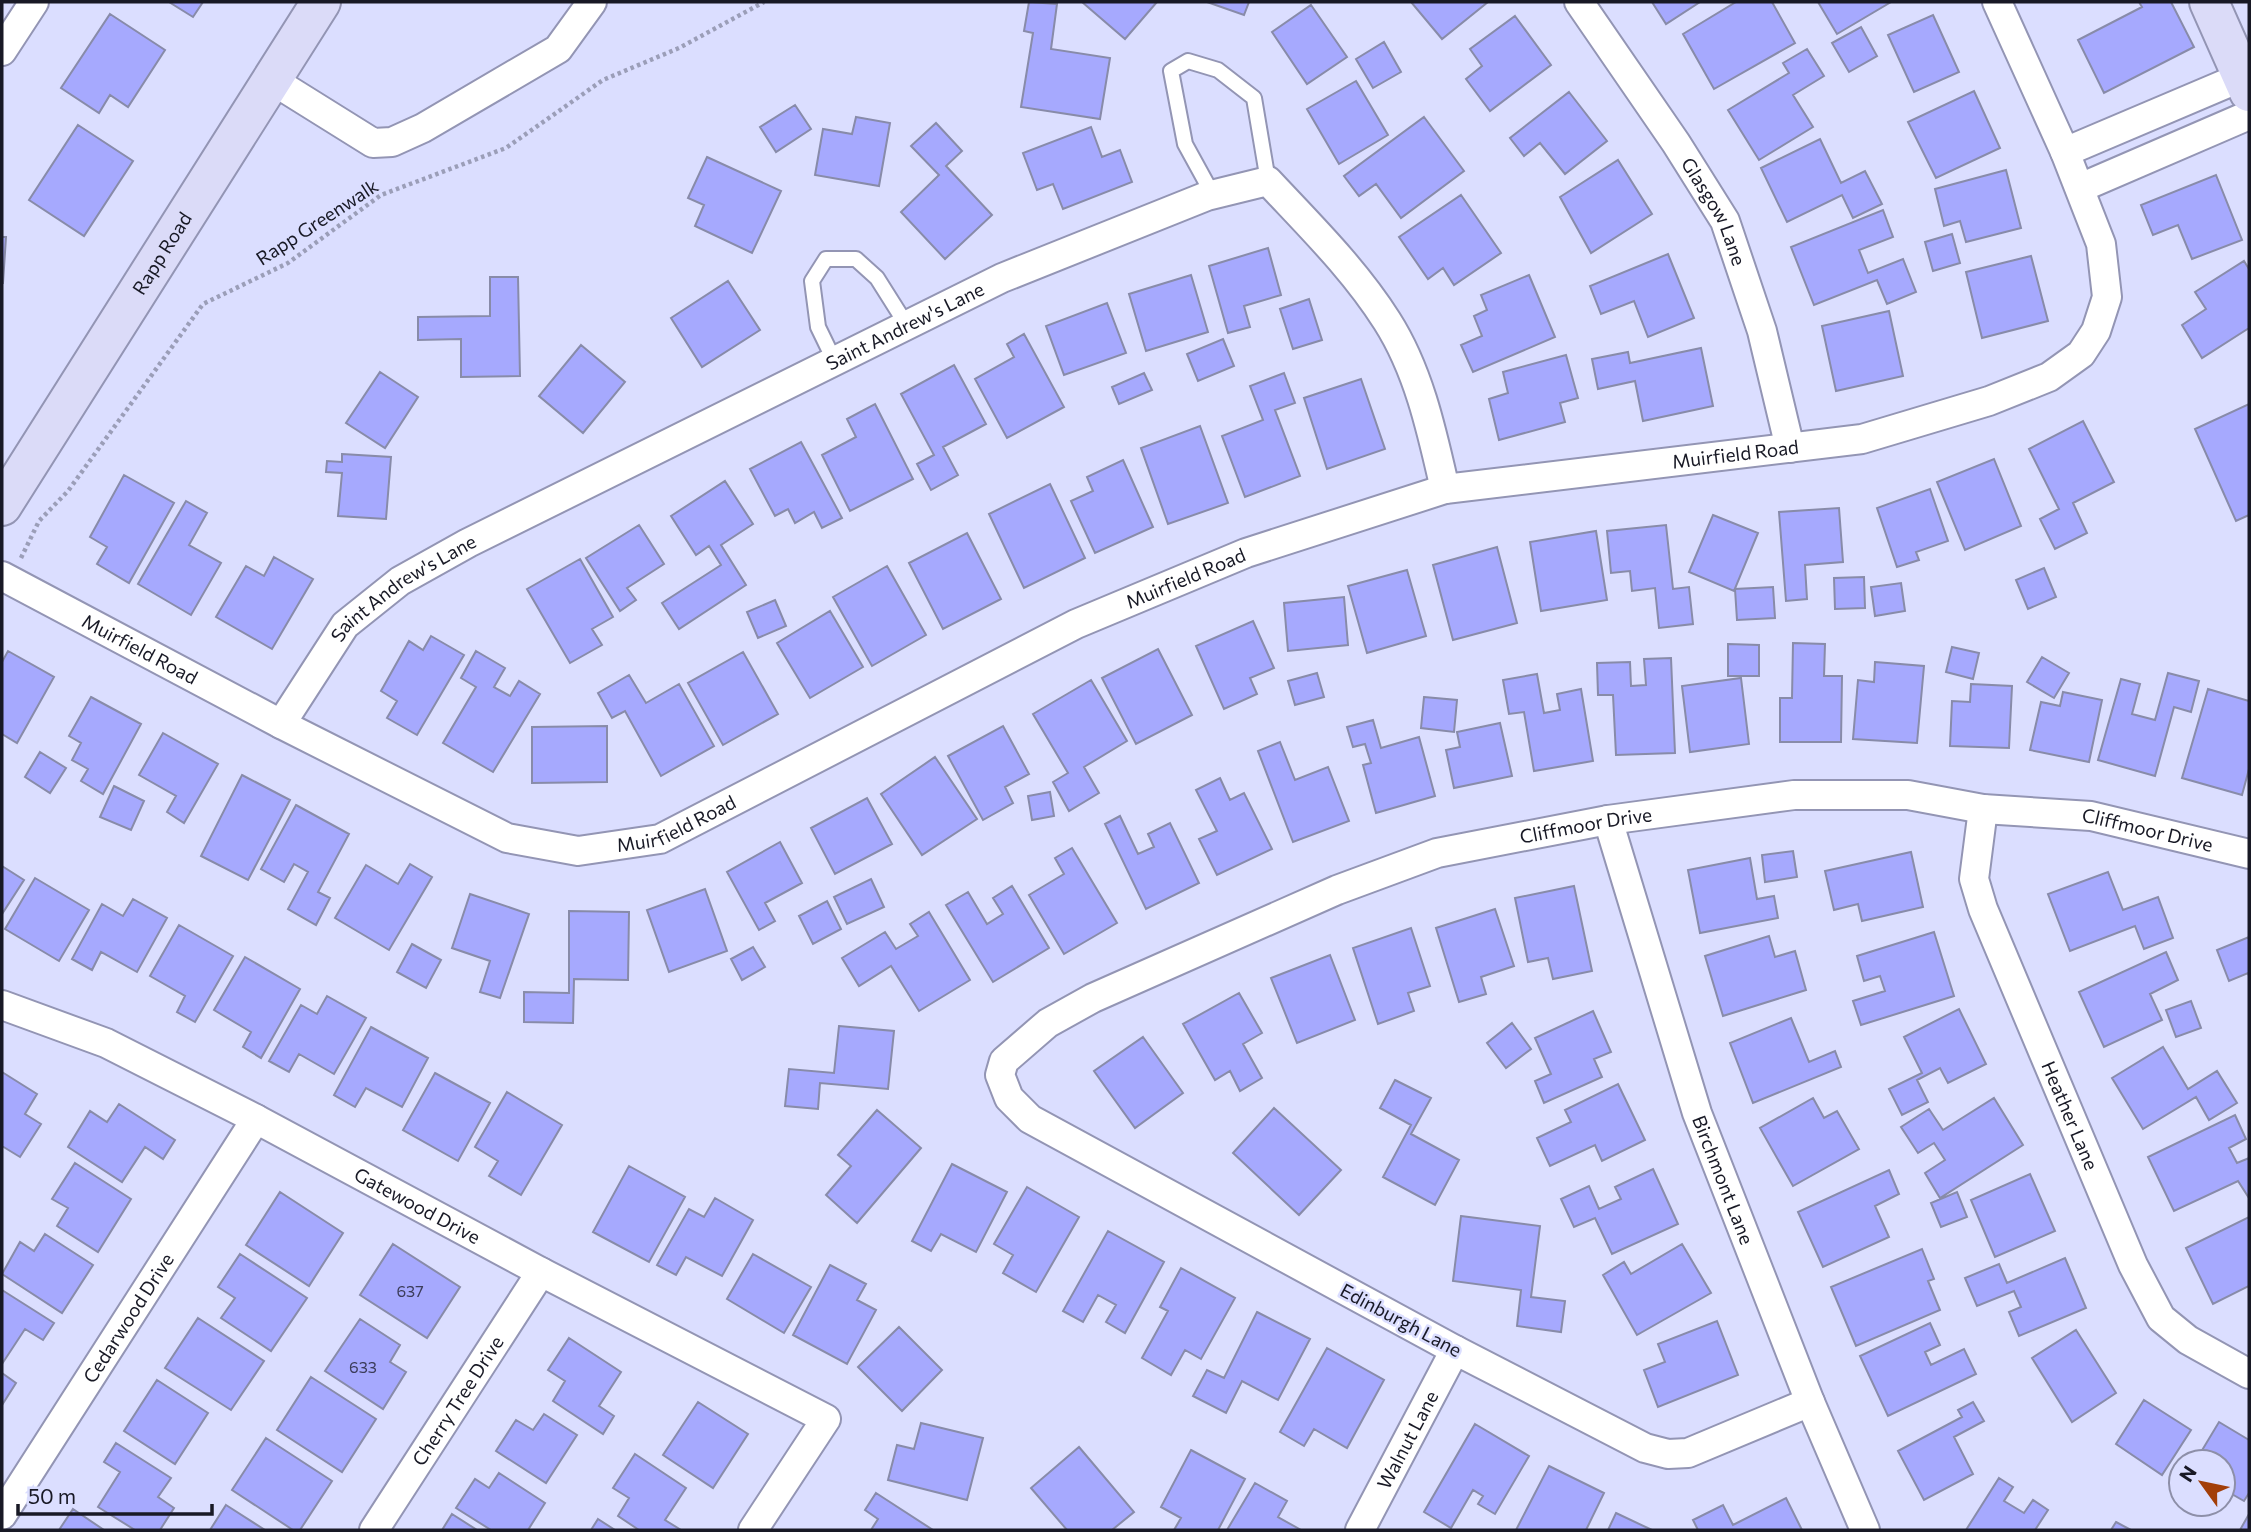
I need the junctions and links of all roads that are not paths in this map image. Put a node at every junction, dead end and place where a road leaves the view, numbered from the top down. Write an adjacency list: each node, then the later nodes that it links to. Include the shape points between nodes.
1 (34, 2): 7 (street)
2 (321, 2): 8 (street, Rapp Road)
3 (592, 2): 8 (street, via 558,49 392,142 373,142)
4 (1580, 2): 17 (street, Glasgow Lane, via 1725,220 1762,331)
5 (1997, 2): 11 (street, Muirfield Road)
6 (2208, 2): 9 (street)
7 (2, 51)
8 (271, 80): 19 (street, Rapp Road)
9 (2247, 81): 11 (street)
10 (2249, 115): 13 (street)
11 (2065, 152): 13 (street, Muirfield Road)
12 (1268, 181): 14 (street, Saint Andrew's Lane); 14 (lane, via 1254,98 1218,70 1188,61 1171,71 1185,144); 18 (street, via 1354,274 1388,323 1426,409)
13 (2080, 188): 17 (street, Muirfield Road, via 2101,244 2108,297 2096,331 2081,354 2049,377 1989,401 1862,439)
14 (1213, 195): 15 (street, Saint Andrew's Lane, via 1002,278)
15 (906, 324): 16 (street, Saint Andrew's Lane); 16 (lane, via 877,278 856,259 826,259 812,281 818,327)
16 (834, 360): 21 (street, Saint Andrew's Lane, via 400,581 345,625)
17 (1790, 448): 18 (street, Muirfield Road)
18 (1445, 489): 21 (street, Muirfield Road, via 1246,553 1076,624 660,839 578,851 507,838)
19 (2, 506)
20 (11, 568): 21 (street, Muirfield Road)
21 (281, 724)
22 (1983, 808): 23 (street, Cliffmoor Drive, via 1908,795 1794,795); 24 (street, Cliffmoor Drive, via 2091,816); 30 (street, Heather Lane, via 1974,879 1983,909 2133,1265 2161,1318 2188,1340)
23 (1608, 820): 26 (street, Cliffmoor Drive, via 1437,853 1337,890 1093,998 1048,1023 1004,1062 1000,1075); 31 (street, Birchmont Lane, via 1697,1113)
24 (2249, 854)
25 (2, 1005): 27 (street, Gatewood Drive, via 106,1043)
26 (1009, 1098): 29 (street, Edinburgh Lane, via 1030,1119)
27 (256, 1119): 28 (street, Gatewood Drive); 32 (street, Cedarwood Drive)
28 (541, 1272): 33 (street, Cherry Tree Drive); 34 (street, Gatewood Drive, via 826,1419)
29 (1455, 1350): 31 (street, Edinburgh Lane, via 1645,1448 1668,1454 1688,1453); 35 (street, Walnut Lane)
30 (2249, 1374)
31 (1810, 1402): 36 (street, Birchmont Lane)
32 (2, 1515)
33 (373, 1530)
34 (753, 1530)
35 (1360, 1530)
36 (1865, 1530)

